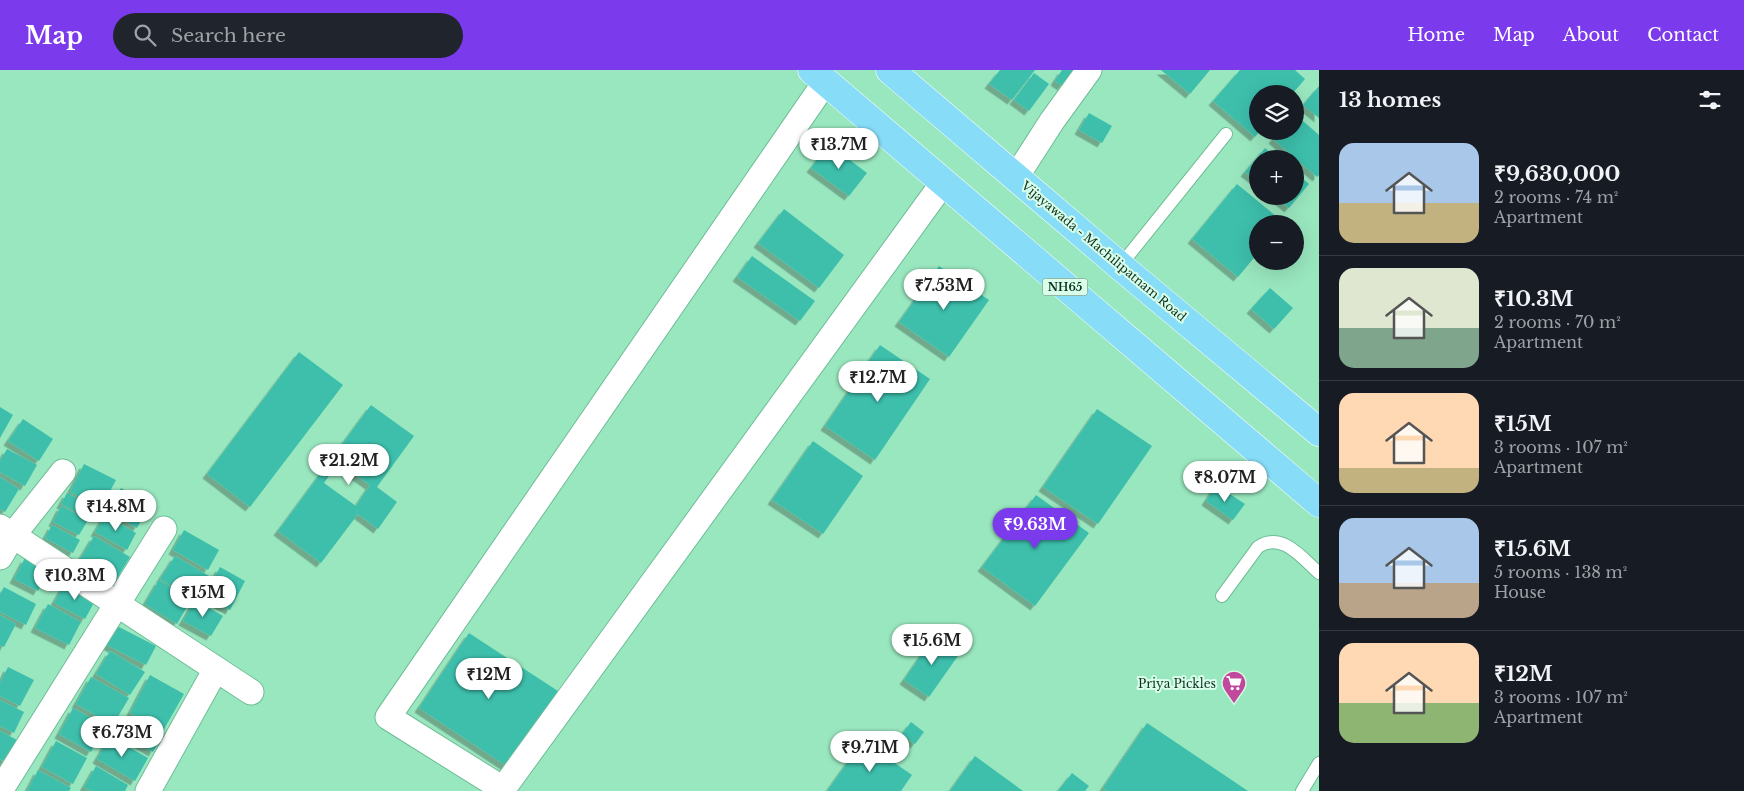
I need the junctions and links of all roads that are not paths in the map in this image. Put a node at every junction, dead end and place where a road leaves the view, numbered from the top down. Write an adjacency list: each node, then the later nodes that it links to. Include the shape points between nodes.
1 (890, 70): 5 (highway, Vijayawada - Machilipatnam Road)
2 (1089, 70): 5 (street)
3 (819, 76): 6 (highway, NH65); 6 (street, via 388,717 503,789)
4 (1226, 134): 7 (lane)
5 (1016, 177): 7 (highway, Vijayawada - Machilipatnam Road)
6 (943, 183): 10 (highway, NH65)
7 (1120, 266): 8 (highway, Vijayawada - Machilipatnam Road)
8 (1316, 423)
9 (63, 472): 12 (street)
10 (1319, 503)
11 (164, 529): 16 (street)
12 (7, 531): 13 (street); 16 (street)
13 (0, 558)
14 (1319, 574): 15 (lane, via 1289,546 1279,542 1265,543 1258,547)
15 (1222, 596)
16 (118, 605): 17 (street); 20 (street)
17 (216, 668): 18 (street); 21 (street)
18 (251, 692)
19 (1319, 763): 22 (lane)
20 (0, 791)
21 (148, 791)
22 (1302, 791)

